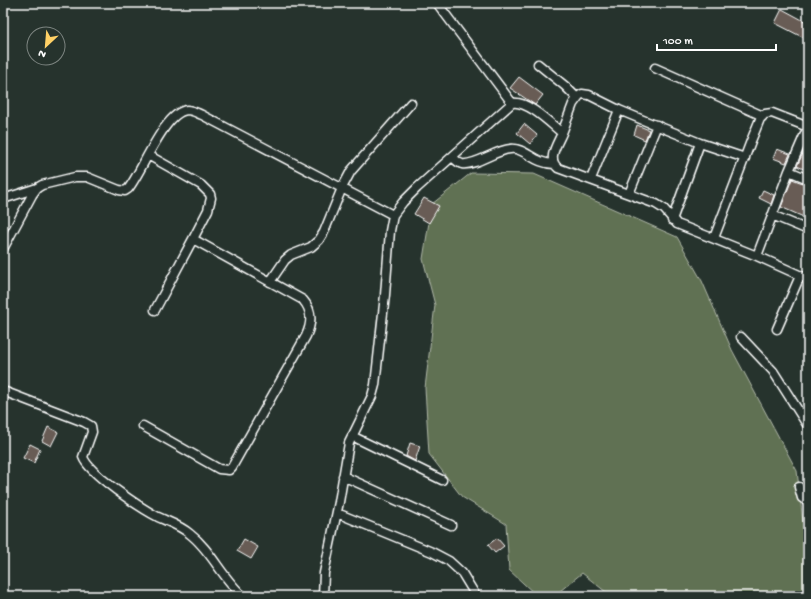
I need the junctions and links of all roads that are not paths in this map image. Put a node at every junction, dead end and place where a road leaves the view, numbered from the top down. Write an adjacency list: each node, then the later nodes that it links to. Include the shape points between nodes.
1 (437, 3): 6 (street)
2 (538, 64): 4 (street)
3 (655, 68): 8 (street)
4 (577, 98): 7 (street, via 582,94 589,95); 11 (street)
5 (411, 103): 21 (street, via 351,171)
6 (512, 103): 11 (street, via 529,107); 14 (street)
7 (619, 110): 9 (street); 19 (street)
8 (763, 116): 10 (street, via 768,113 777,114); 15 (street)
9 (657, 125): 12 (street); 22 (street)
10 (808, 127): 17 (street)
11 (562, 133): 16 (street, via 553,156)
12 (700, 143): 15 (street); 26 (street)
13 (148, 155): 20 (street, via 131,186 125,191 82,176); 21 (street, via 172,119 182,112 192,111); 29 (street, via 200,185 210,194 210,203)
14 (452, 157): 16 (street, via 459,163 468,164 507,149 516,149 541,163); 24 (street, via 417,188)
15 (744, 158): 28 (street)
16 (554, 164): 19 (street, via 561,170)
17 (789, 171): 18 (street); 25 (street)
18 (808, 179)
19 (591, 180): 22 (street)
20 (38, 188): 23 (street); 30 (street)
21 (342, 188): 24 (street); 33 (street, via 319,240 285,260)
22 (629, 194): 26 (street, via 661,206)
23 (3, 199)
24 (394, 215): 40 (street, via 390,231 375,385)
25 (772, 215): 27 (street); 31 (street)
26 (672, 220): 28 (street)
27 (808, 230)
28 (714, 238): 31 (street)
29 (193, 239): 33 (street); 34 (street)
30 (3, 250)
31 (756, 256): 32 (street)
32 (804, 277): 35 (street)
33 (270, 282): 38 (street, via 308,306 311,313 310,328 232,467 229,470 219,469)
34 (155, 310)
35 (777, 328)
36 (741, 337): 39 (street, via 773,371)
37 (3, 391): 47 (street, via 91,426 92,432 83,456 87,464 109,485 195,537 229,583)
38 (143, 426)
39 (808, 426)
40 (352, 436): 41 (street); 42 (street)
41 (343, 476): 45 (street); 46 (street)
42 (442, 480)
43 (798, 487): 44 (street, via 802,498)
44 (808, 502)
45 (337, 513): 48 (street, via 324,573); 49 (street, via 432,552 449,562 462,573)
46 (451, 525)
47 (243, 596)
48 (323, 596)
49 (476, 596)

